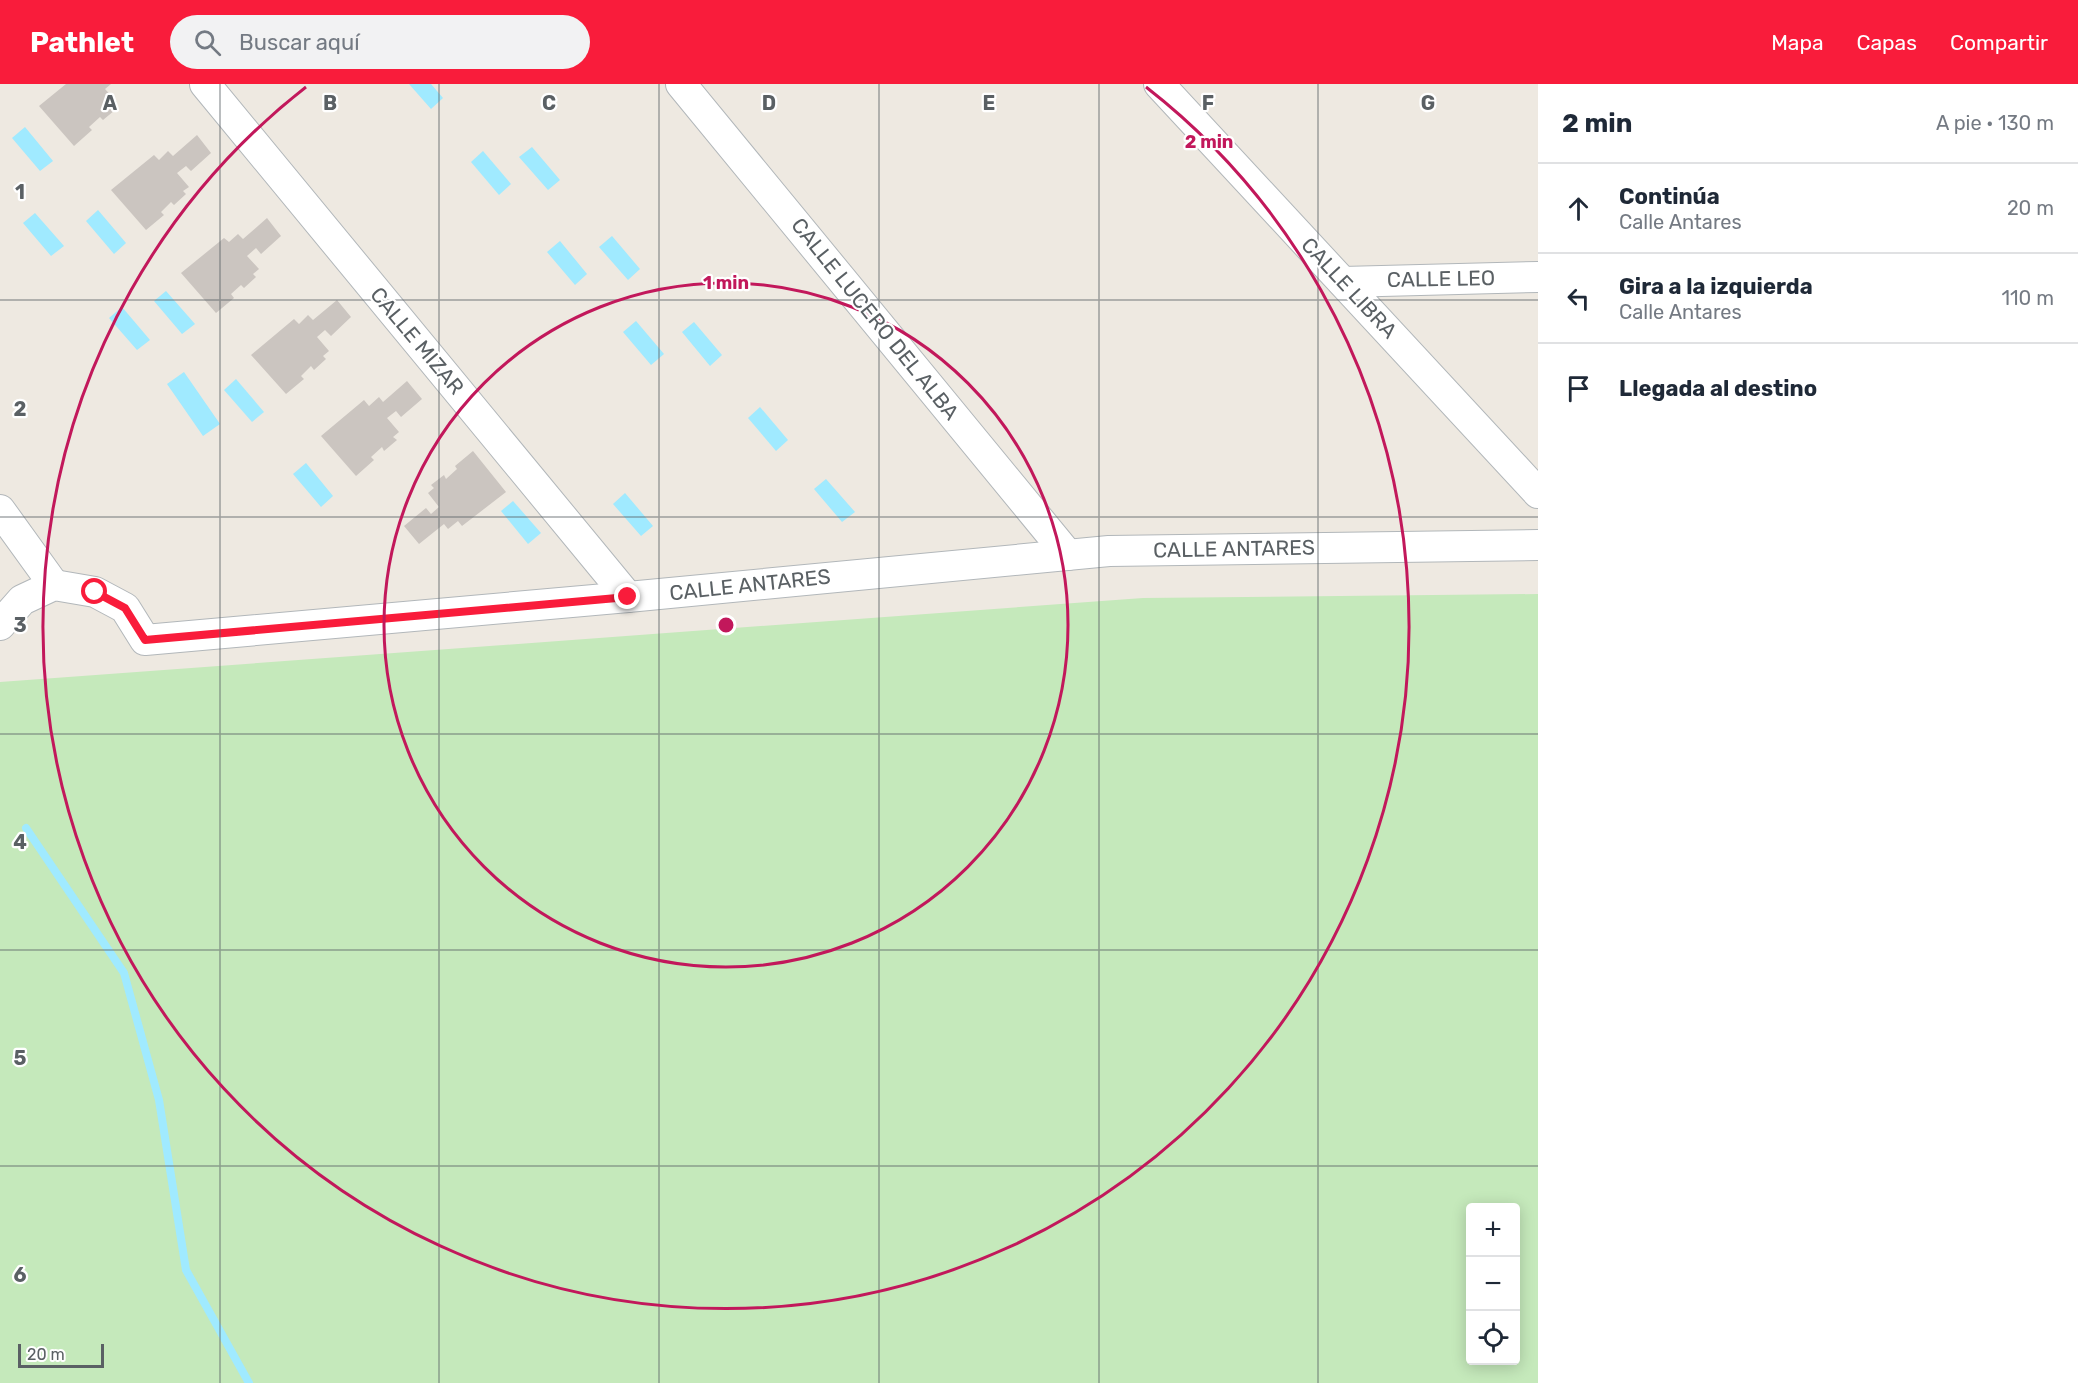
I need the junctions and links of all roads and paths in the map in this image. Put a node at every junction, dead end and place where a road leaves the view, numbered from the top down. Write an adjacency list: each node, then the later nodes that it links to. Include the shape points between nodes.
1 (205, 84): 11 (street, CALLE MIZAR)
2 (681, 84): 9 (street, CALLE LUCERO DEL ALBA)
3 (1159, 84): 5 (street, CALLE LIBRA)
4 (1538, 277): 5 (street, CALLE LEO)
5 (1343, 282): 6 (street, CALLE LIBRA)
6 (1538, 493)
7 (0, 510): 10 (street)
8 (1538, 545): 9 (street, CALLE ANTARES, via 1121,550)
9 (1068, 555): 11 (street, CALLE ANTARES)
10 (54, 585): 11 (street, CALLE ANTARES, via 95,592 125,608 145,640); 12 (street, via 22,600)
11 (628, 597)
12 (0, 625)

